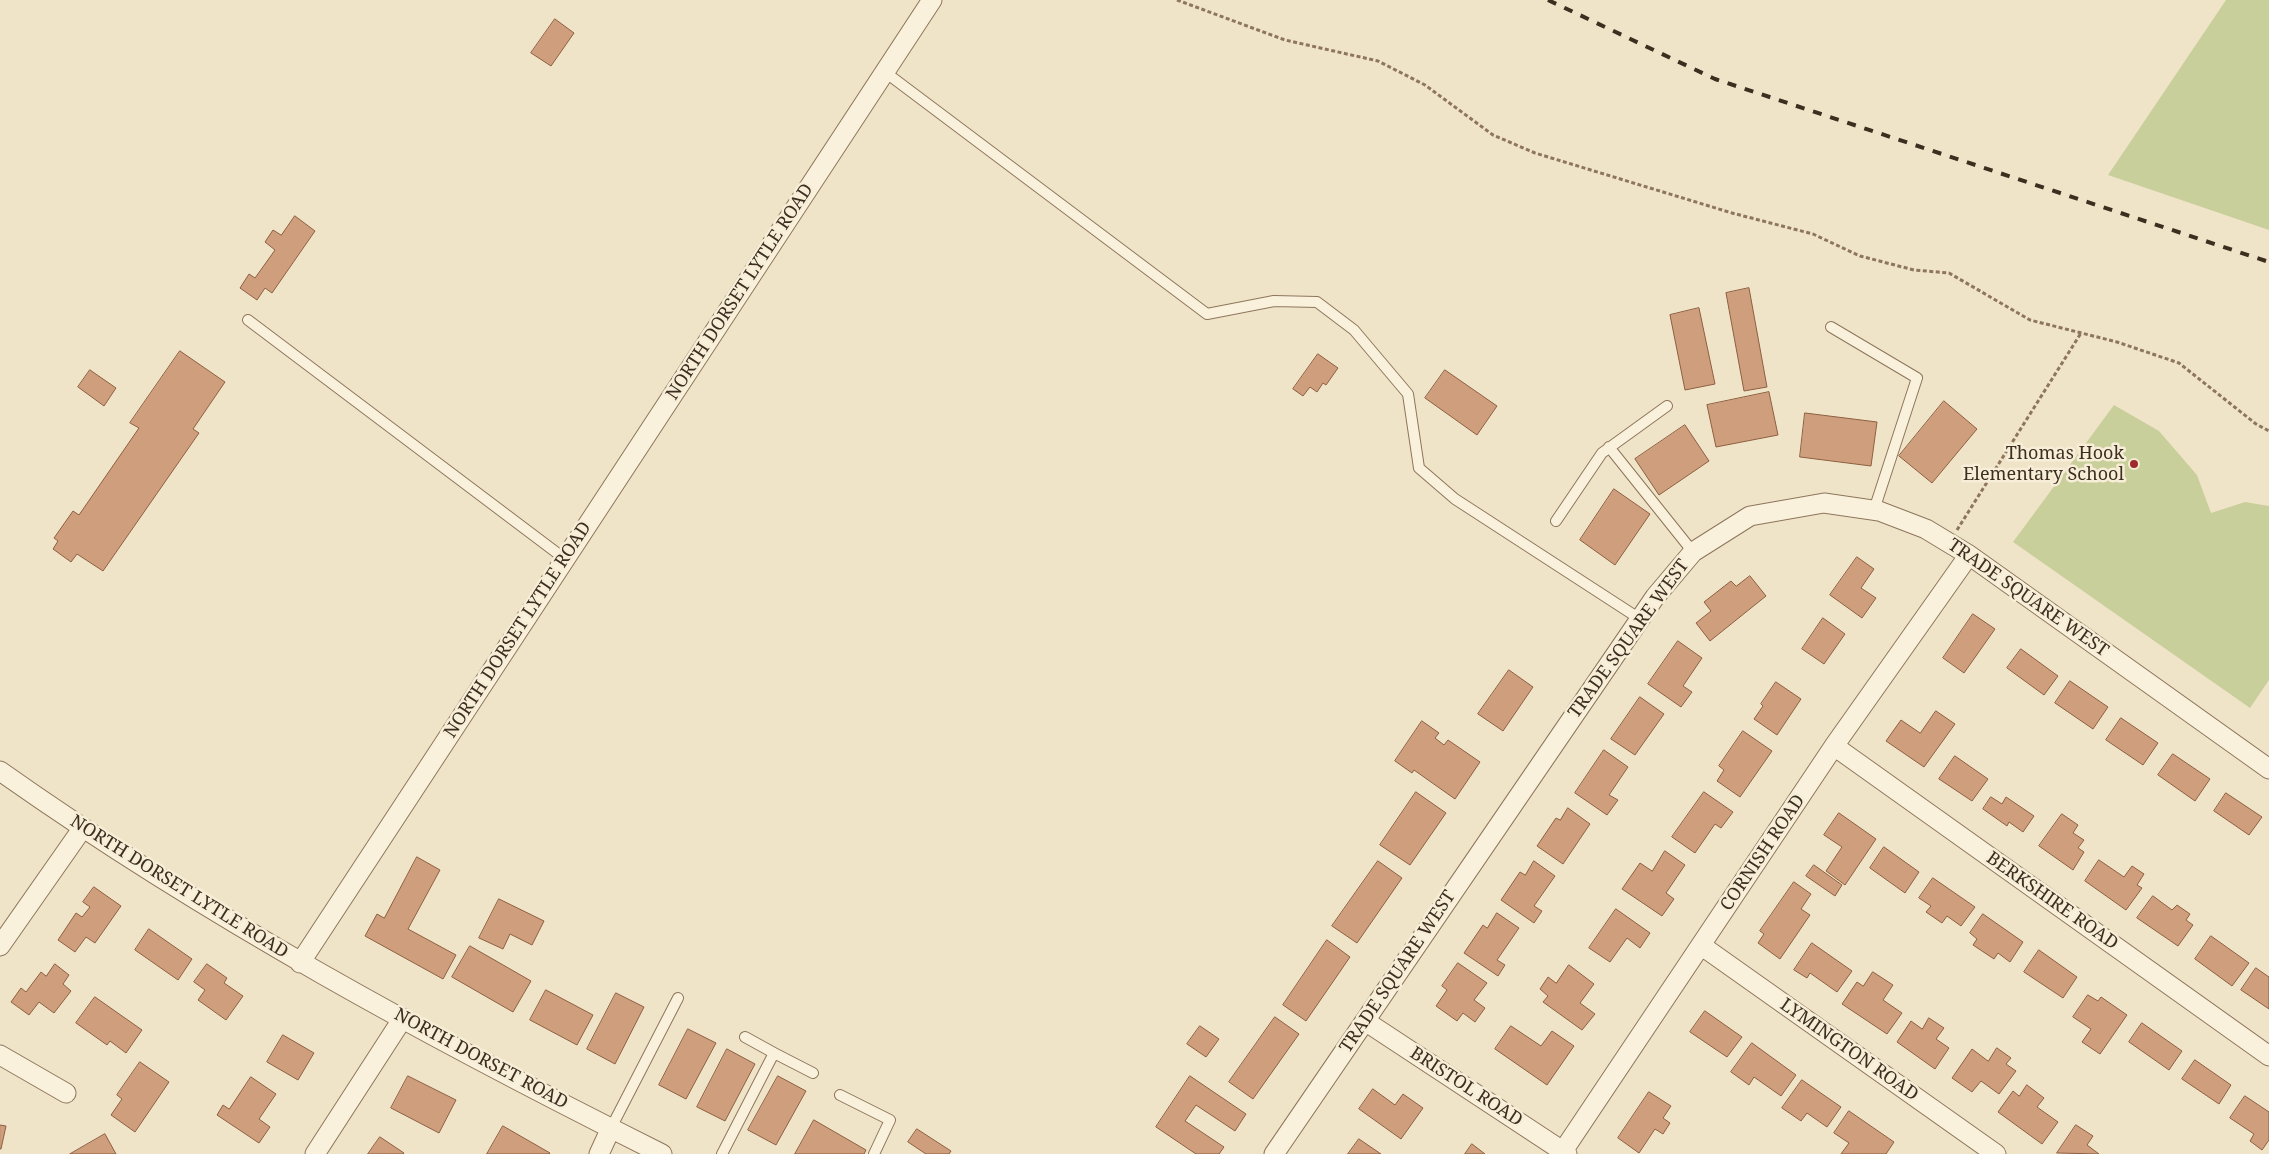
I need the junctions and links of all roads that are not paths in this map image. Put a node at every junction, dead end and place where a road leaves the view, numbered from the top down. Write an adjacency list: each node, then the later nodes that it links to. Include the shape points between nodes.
1 (932, 0): 2 (street, NORTH DORSET LYTLE ROAD)
2 (884, 72): 11 (street, NORTH DORSET LYTLE ROAD); 12 (lane, via 1207,314 1274,302 1317,302 1354,330 1408,394 1419,468 1455,499)
3 (248, 320): 11 (lane)
4 (1831, 327): 7 (lane, via 1917,378)
5 (1667, 406): 6 (lane)
6 (1609, 447): 8 (lane); 9 (lane)
7 (1874, 510): 9 (street, TRADE SQUARE WEST, via 1824,503 1750,516); 10 (street, TRADE SQUARE WEST, via 1926,529)
8 (1556, 521)
9 (1693, 552): 12 (street, TRADE SQUARE WEST)
10 (1969, 555): 13 (street, CORNISH ROAD); 14 (street, TRADE SQUARE WEST)
11 (565, 559): 19 (street, NORTH DORSET LYTLE ROAD)
12 (1640, 619): 22 (street, TRADE SQUARE WEST)
13 (1834, 746): 18 (street, CORNISH ROAD); 26 (street, BERKSHIRE ROAD)
14 (2269, 769)
15 (0, 771): 16 (street, NORTH DORSET LYTLE ROAD)
16 (82, 829): 17 (street); 19 (street, NORTH DORSET LYTLE ROAD)
17 (0, 946)
18 (1702, 946): 31 (street, CORNISH ROAD); 38 (street, LYMINGTON ROAD)
19 (300, 963): 21 (street, NORTH DORSET ROAD)
20 (678, 998): 30 (lane)
21 (404, 1018): 30 (street, NORTH DORSET ROAD); 32 (street)
22 (1365, 1021): 31 (street, BRISTOL ROAD); 37 (street, TRADE SQUARE WEST)
23 (745, 1037): 24 (lane)
24 (774, 1052): 27 (lane); 35 (lane)
25 (0, 1055): 28 (street)
26 (2269, 1056)
27 (814, 1073)
28 (66, 1093)
29 (840, 1095): 36 (lane, via 890,1120)
30 (611, 1128): 33 (street); 34 (street, NORTH DORSET ROAD)
31 (1564, 1153)
32 (315, 1154)
33 (599, 1154)
34 (662, 1154)
35 (722, 1154)
36 (874, 1154)
37 (1274, 1154)
38 (1996, 1154)

